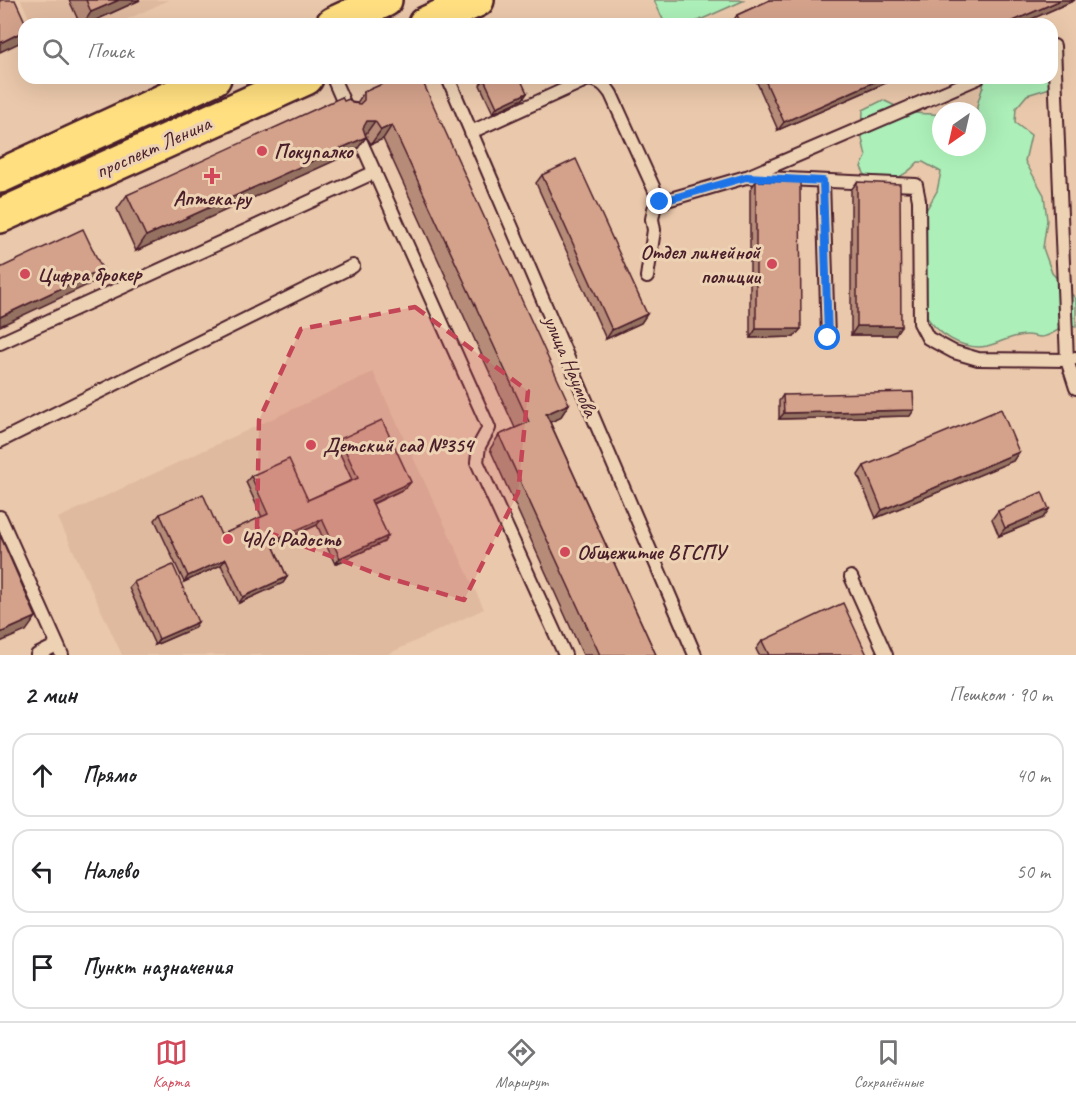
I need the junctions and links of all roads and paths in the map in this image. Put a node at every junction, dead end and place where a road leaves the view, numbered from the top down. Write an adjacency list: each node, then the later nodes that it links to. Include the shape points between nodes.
1 (385, 0): 4 (main road)
2 (411, 0): 5 (main road)
3 (477, 0): 6 (main road)
4 (346, 18)
5 (421, 18)
6 (437, 18)
7 (201, 84): 19 (main road, проспект Ленина)
8 (293, 84): 23 (main road, проспект Ленина)
9 (336, 84): 15 (lane)
10 (451, 84): 16 (lane, улица Наумова)
11 (577, 84): 16 (lane)
12 (605, 84): 22 (lane)
13 (964, 84): 20 (lane)
14 (1056, 84): 28 (lane)
15 (347, 110)
16 (471, 132): 36 (lane, улица Наумова)
17 (361, 141): 18 (lane)
18 (375, 172): 27 (lane); 35 (lane, via 489,428 479,446 477,462)
19 (0, 176)
20 (746, 177): 21 (lane); 22 (lane)
21 (823, 181): 26 (lane); 28 (lane, via 916,186 920,323 928,338 978,359)
22 (660, 202): 25 (lane, via 652,219)
23 (0, 216)
24 (353, 266): 30 (lane)
25 (647, 277)
26 (828, 338)
27 (0, 343)
28 (1071, 359): 29 (lane)
29 (1076, 388)
30 (0, 441)
31 (0, 517): 33 (lane)
32 (851, 578): 37 (lane)
33 (60, 650): 34 (lane)
34 (37, 655)
35 (565, 655)
36 (695, 655)
37 (886, 655)

